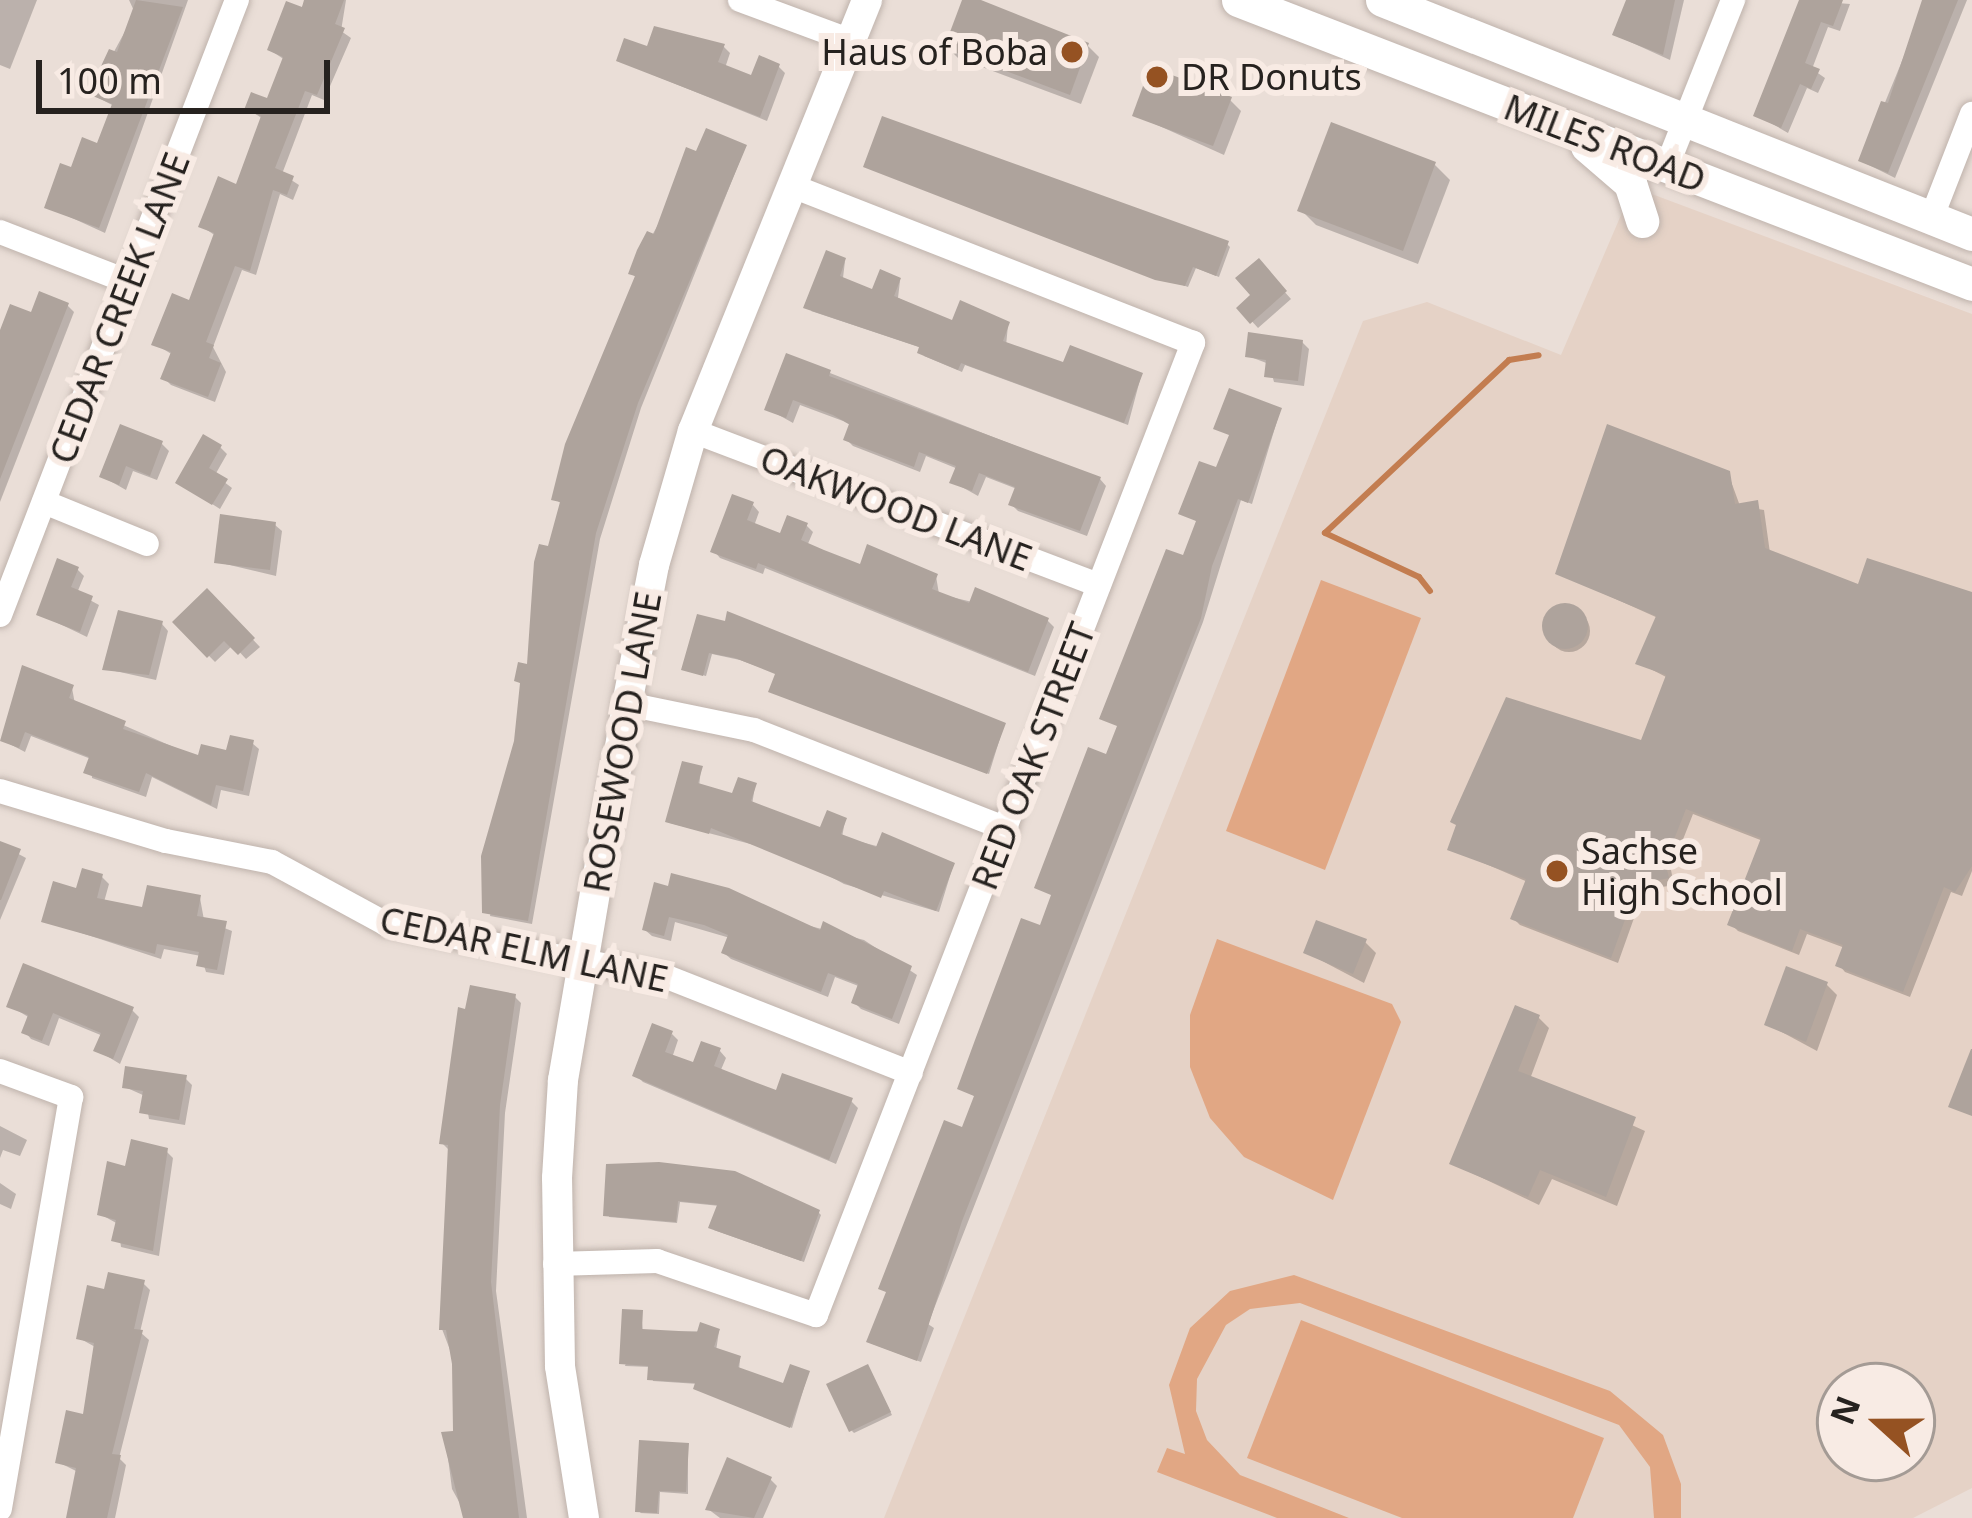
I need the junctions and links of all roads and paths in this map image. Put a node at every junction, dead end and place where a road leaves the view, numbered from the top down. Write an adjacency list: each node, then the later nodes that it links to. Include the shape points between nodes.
1 (237, 0): 17 (street, CEDAR CREEK LANE)
2 (740, 0): 7 (street)
3 (867, 0): 7 (street, ROSEWOOD LANE)
4 (1238, 0): 9 (main road, MILES ROAD)
5 (1382, 0): 10 (main road, MILES ROAD)
6 (1733, 0): 10 (street)
7 (851, 41): 12 (street, ROSEWOOD LANE)
8 (1972, 114): 13 (street)
9 (1550, 122): 11 (main road, MILES ROAD); 14 (main road, via 1614,164)
10 (1683, 124): 11 (street); 13 (main road, MILES ROAD)
11 (1666, 166): 18 (main road, MILES ROAD)
12 (794, 188): 19 (street, ROSEWOOD LANE); 22 (street, RED OAK STREET, via 1193,344)
13 (1930, 219): 16 (main road, MILES ROAD)
14 (1642, 221)
15 (0, 232): 17 (street)
16 (1972, 234)
17 (129, 282): 20 (street, CEDAR CREEK LANE)
18 (1972, 284)
19 (693, 431): 22 (street, OAKWOOD LANE); 24 (street, ROSEWOOD LANE, via 654,565)
20 (44, 502): 21 (street); 23 (street, CEDAR CREEK LANE)
21 (148, 544)
22 (1099, 585): 26 (street, RED OAK STREET)
23 (0, 615)
24 (627, 704): 26 (street, via 754,730); 27 (street, ROSEWOOD LANE)
25 (0, 791): 27 (street, CEDAR ELM LANE, via 97,824 272,862 386,924)
26 (1006, 829): 29 (street, RED OAK STREET)
27 (582, 962): 29 (street, CEDAR ELM LANE, via 667,977); 30 (street, ROSEWOOD LANE, via 563,1080)
28 (0, 1071): 31 (street, via 71,1097)
29 (911, 1073): 30 (street, RED OAK STREET, via 816,1315 657,1261)
30 (555, 1264): 32 (street, ROSEWOOD LANE, via 560,1366)
31 (0, 1509)
32 (584, 1518)

